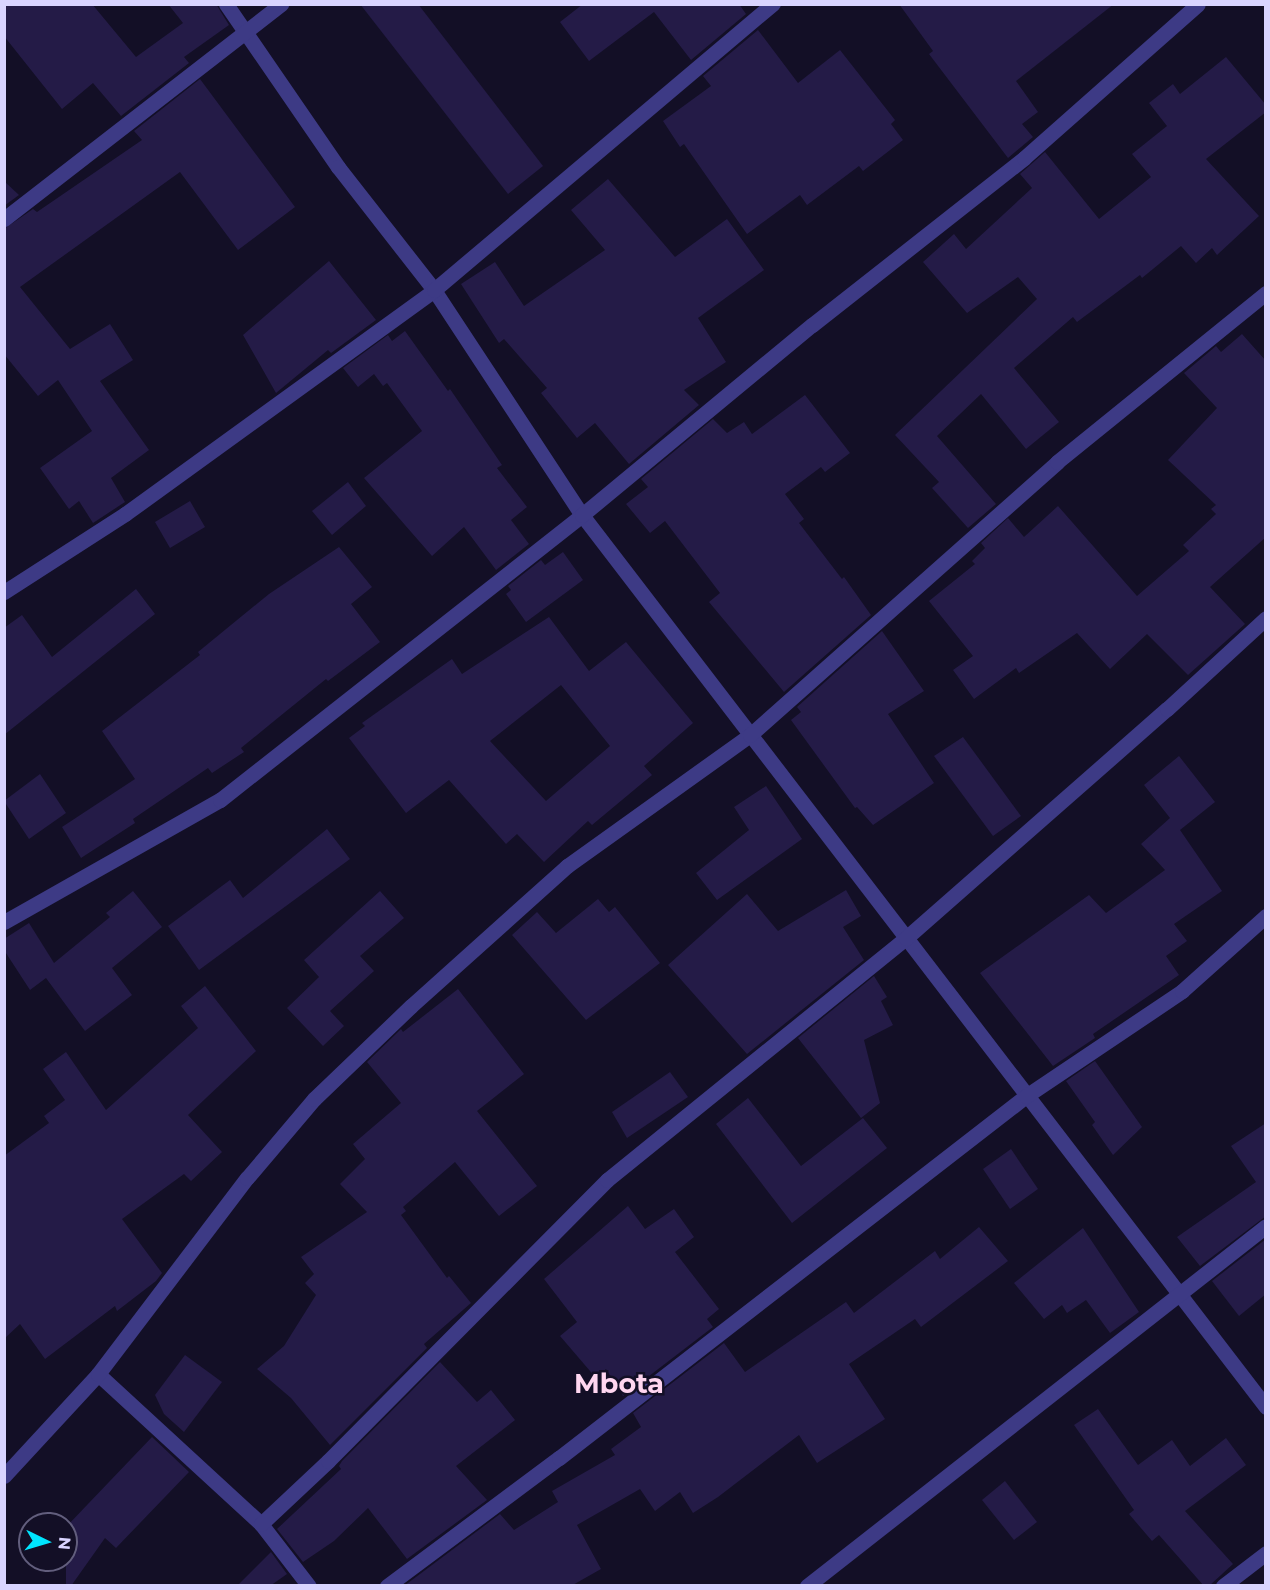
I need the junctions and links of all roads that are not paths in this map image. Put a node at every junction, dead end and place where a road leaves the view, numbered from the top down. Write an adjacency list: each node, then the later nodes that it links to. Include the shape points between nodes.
1 (226, 4): 5 (street)
2 (281, 4): 5 (street)
3 (773, 4): 7 (street)
4 (1198, 4): 9 (street, via 1024,158 812,325)
5 (244, 32): 6 (street); 7 (street, via 338,167)
6 (4, 219)
7 (434, 290): 9 (street); 10 (street, via 125,514)
8 (1266, 293): 12 (street, via 1057,462)
9 (582, 515): 12 (street); 14 (street, via 220,800)
10 (4, 592)
11 (1266, 618): 15 (street)
12 (750, 735): 15 (street); 19 (street, via 567,866 314,1099 247,1178)
13 (1266, 916): 16 (street, via 1182,991)
14 (4, 922)
15 (906, 938): 16 (street); 22 (street, via 606,1180)
16 (1026, 1096): 18 (street); 25 (street, via 559,1458)
17 (1266, 1227): 18 (street)
18 (1179, 1294): 20 (street); 26 (street)
19 (98, 1374): 21 (street); 22 (street)
20 (1266, 1407)
21 (4, 1476)
22 (261, 1524): 24 (street)
23 (1266, 1553): 27 (street)
24 (309, 1586)
25 (387, 1586)
26 (807, 1586)
27 (1223, 1586)

